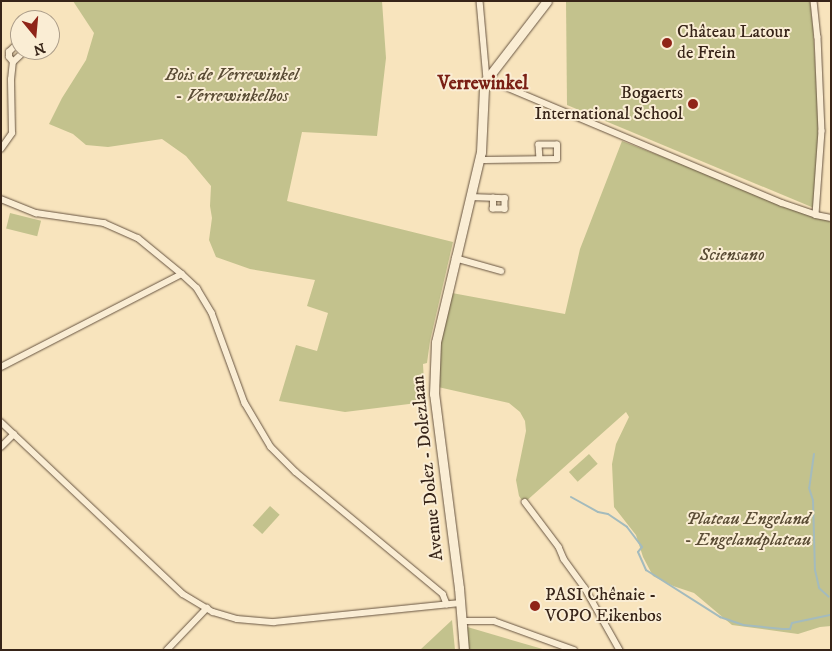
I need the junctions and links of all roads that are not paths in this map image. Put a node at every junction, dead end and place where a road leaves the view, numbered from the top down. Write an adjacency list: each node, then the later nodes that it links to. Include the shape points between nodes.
1 (480, 1): 5 (street, Avenue Dolez - Dolezlaan)
2 (547, 1): 5 (street)
3 (814, 1): 12 (street, via 822,114)
4 (13, 62): 6 (street, via 12,132)
5 (487, 79): 8 (street, Avenue Dolez - Dolezlaan); 12 (street)
6 (1, 149)
7 (540, 159): 8 (street)
8 (479, 160): 9 (street, Avenue Dolez - Dolezlaan)
9 (470, 197): 10 (street); 14 (street, Avenue Dolez - Dolezlaan)
10 (493, 198)
11 (1, 199): 16 (street, via 36,213 104,223 138,238)
12 (816, 215): 13 (street)
13 (831, 218)
14 (455, 258): 15 (street); 22 (street, Avenue Dolez - Dolezlaan, via 436,342 433,372)
15 (501, 271)
16 (182, 274): 17 (street); 23 (street, via 197,288 212,313 246,403 271,447 296,472 443,594)
17 (1, 367)
18 (1, 422): 19 (street)
19 (14, 434): 20 (street); 24 (street, via 183,594)
20 (1, 447)
21 (525, 502): 29 (street, via 559,547)
22 (460, 603): 23 (street); 25 (street, Avenue Dolez - Dolezlaan)
23 (447, 604): 24 (street, via 274,622 237,619)
24 (207, 608): 26 (street)
25 (462, 621): 27 (street, Avenue Dolez - Dolezlaan); 28 (street, via 494,621)
26 (167, 650)
27 (464, 650)
28 (574, 650)
29 (620, 650)

